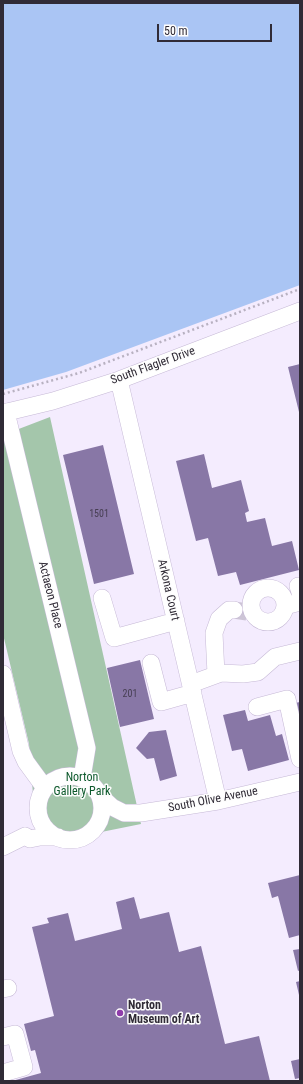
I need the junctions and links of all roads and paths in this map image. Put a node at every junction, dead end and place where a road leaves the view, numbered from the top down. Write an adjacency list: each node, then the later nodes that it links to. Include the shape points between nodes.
1 (300, 289): 4 (path, via 79,373)
2 (300, 311): 3 (street, South Flagler Drive)
3 (118, 380): 5 (street, South Flagler Drive, via 53,401); 9 (street, Arkona Court)
4 (3, 394)
5 (4, 412): 17 (street, Actaeon Place, via 86,748)
6 (296, 597): 8 (street, via 281,616 271,622 260,620); 8 (street, via 282,596 278,591 268,588 253,596 251,607)
7 (102, 598): 9 (street, via 114,638)
8 (245, 612): 13 (street, via 229,610 219,619 214,633)
9 (176, 621): 14 (street, Arkona Court)
10 (300, 651): 13 (street, via 275,658 258,672)
11 (151, 663): 14 (street, via 161,702)
12 (3, 674): 19 (street, via 26,762)
13 (216, 674): 14 (street)
14 (192, 689): 21 (street, Arkona Court)
15 (256, 707): 16 (street, via 287,699)
16 (300, 759)
17 (82, 778): 19 (street, via 62,777 52,781); 20 (street, via 89,782)
18 (300, 782): 21 (street, South Olive Avenue)
19 (45, 788): 22 (street)
20 (99, 795): 23 (street, via 112,807); 24 (street, via 102,805 101,816)
21 (218, 801): 23 (street, South Olive Avenue, via 141,813)
22 (38, 806): 25 (street, via 24,831); 26 (street, via 43,825)
23 (124, 813): 24 (street, South Olive Avenue)
24 (96, 825): 26 (street, via 90,832 75,839)
25 (25, 836): 26 (street, via 30,839); 27 (street)
26 (58, 837)
27 (3, 847)
28 (3, 1038): 29 (street, via 16,1034 24,1067)
29 (3, 1073)

